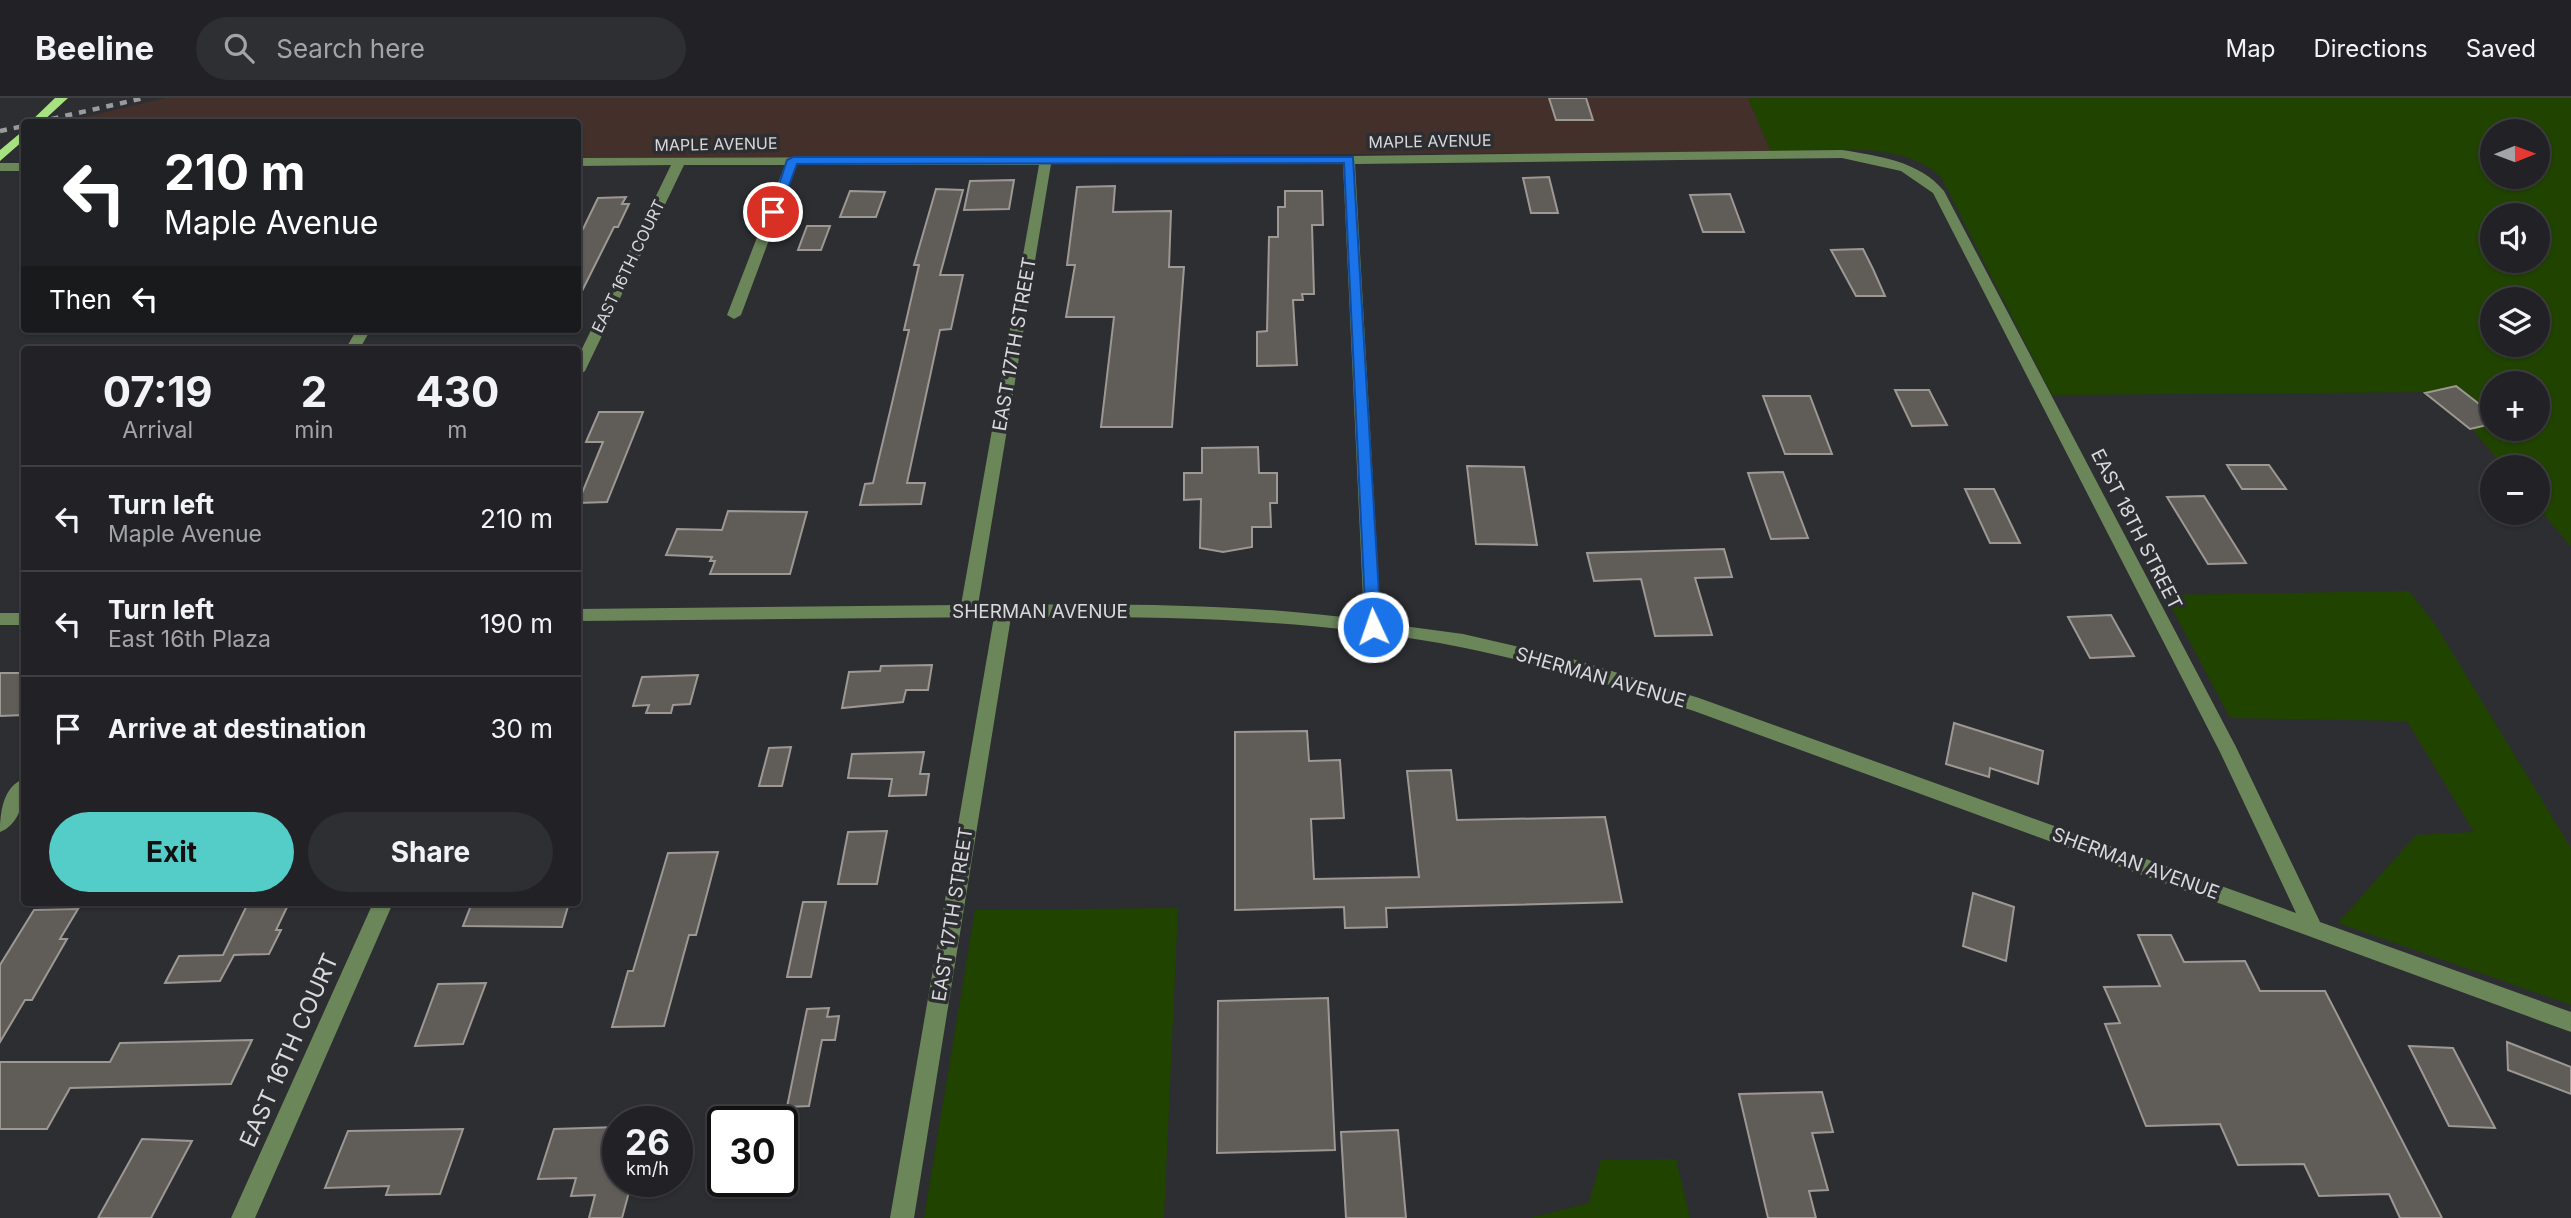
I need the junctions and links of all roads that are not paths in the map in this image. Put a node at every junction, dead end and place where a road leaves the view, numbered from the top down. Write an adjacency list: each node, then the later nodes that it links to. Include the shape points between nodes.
1 (62, 98): 2 (main road)
2 (39, 119)
3 (21, 137): 4 (main road)
4 (0, 157)
5 (793, 160): 6 (street, MAPLE AVENUE); 9 (street, MAPLE AVENUE); 13 (street)
6 (1046, 160): 7 (street, MAPLE AVENUE); 15 (street, EAST 17TH STREET)
7 (1349, 160): 10 (street, MAPLE AVENUE, via 1842,154); 20 (street)
8 (581, 162): 9 (street, MAPLE AVENUE)
9 (679, 162): 14 (street, EAST 16TH COURT)
10 (1904, 165): 24 (street, EAST 18TH STREET, via 1938,191 2229,752)
11 (0, 167): 12 (street)
12 (21, 167)
13 (734, 315)
14 (581, 365)
15 (968, 611): 16 (street, SHERMAN AVENUE); 17 (street, SHERMAN AVENUE)
16 (1004, 611): 20 (street, SHERMAN AVENUE, via 1175,612); 27 (street, EAST 17TH STREET)
17 (581, 615)
18 (0, 619): 19 (street)
19 (21, 619)
20 (1373, 627): 24 (street, SHERMAN AVENUE, via 1521,653 1648,688)
21 (21, 792): 22 (street)
22 (0, 824)
23 (382, 906): 26 (street, EAST 16TH COURT)
24 (2314, 928): 25 (street, SHERMAN AVENUE)
25 (2571, 1021)
26 (243, 1218)
27 (902, 1218)

